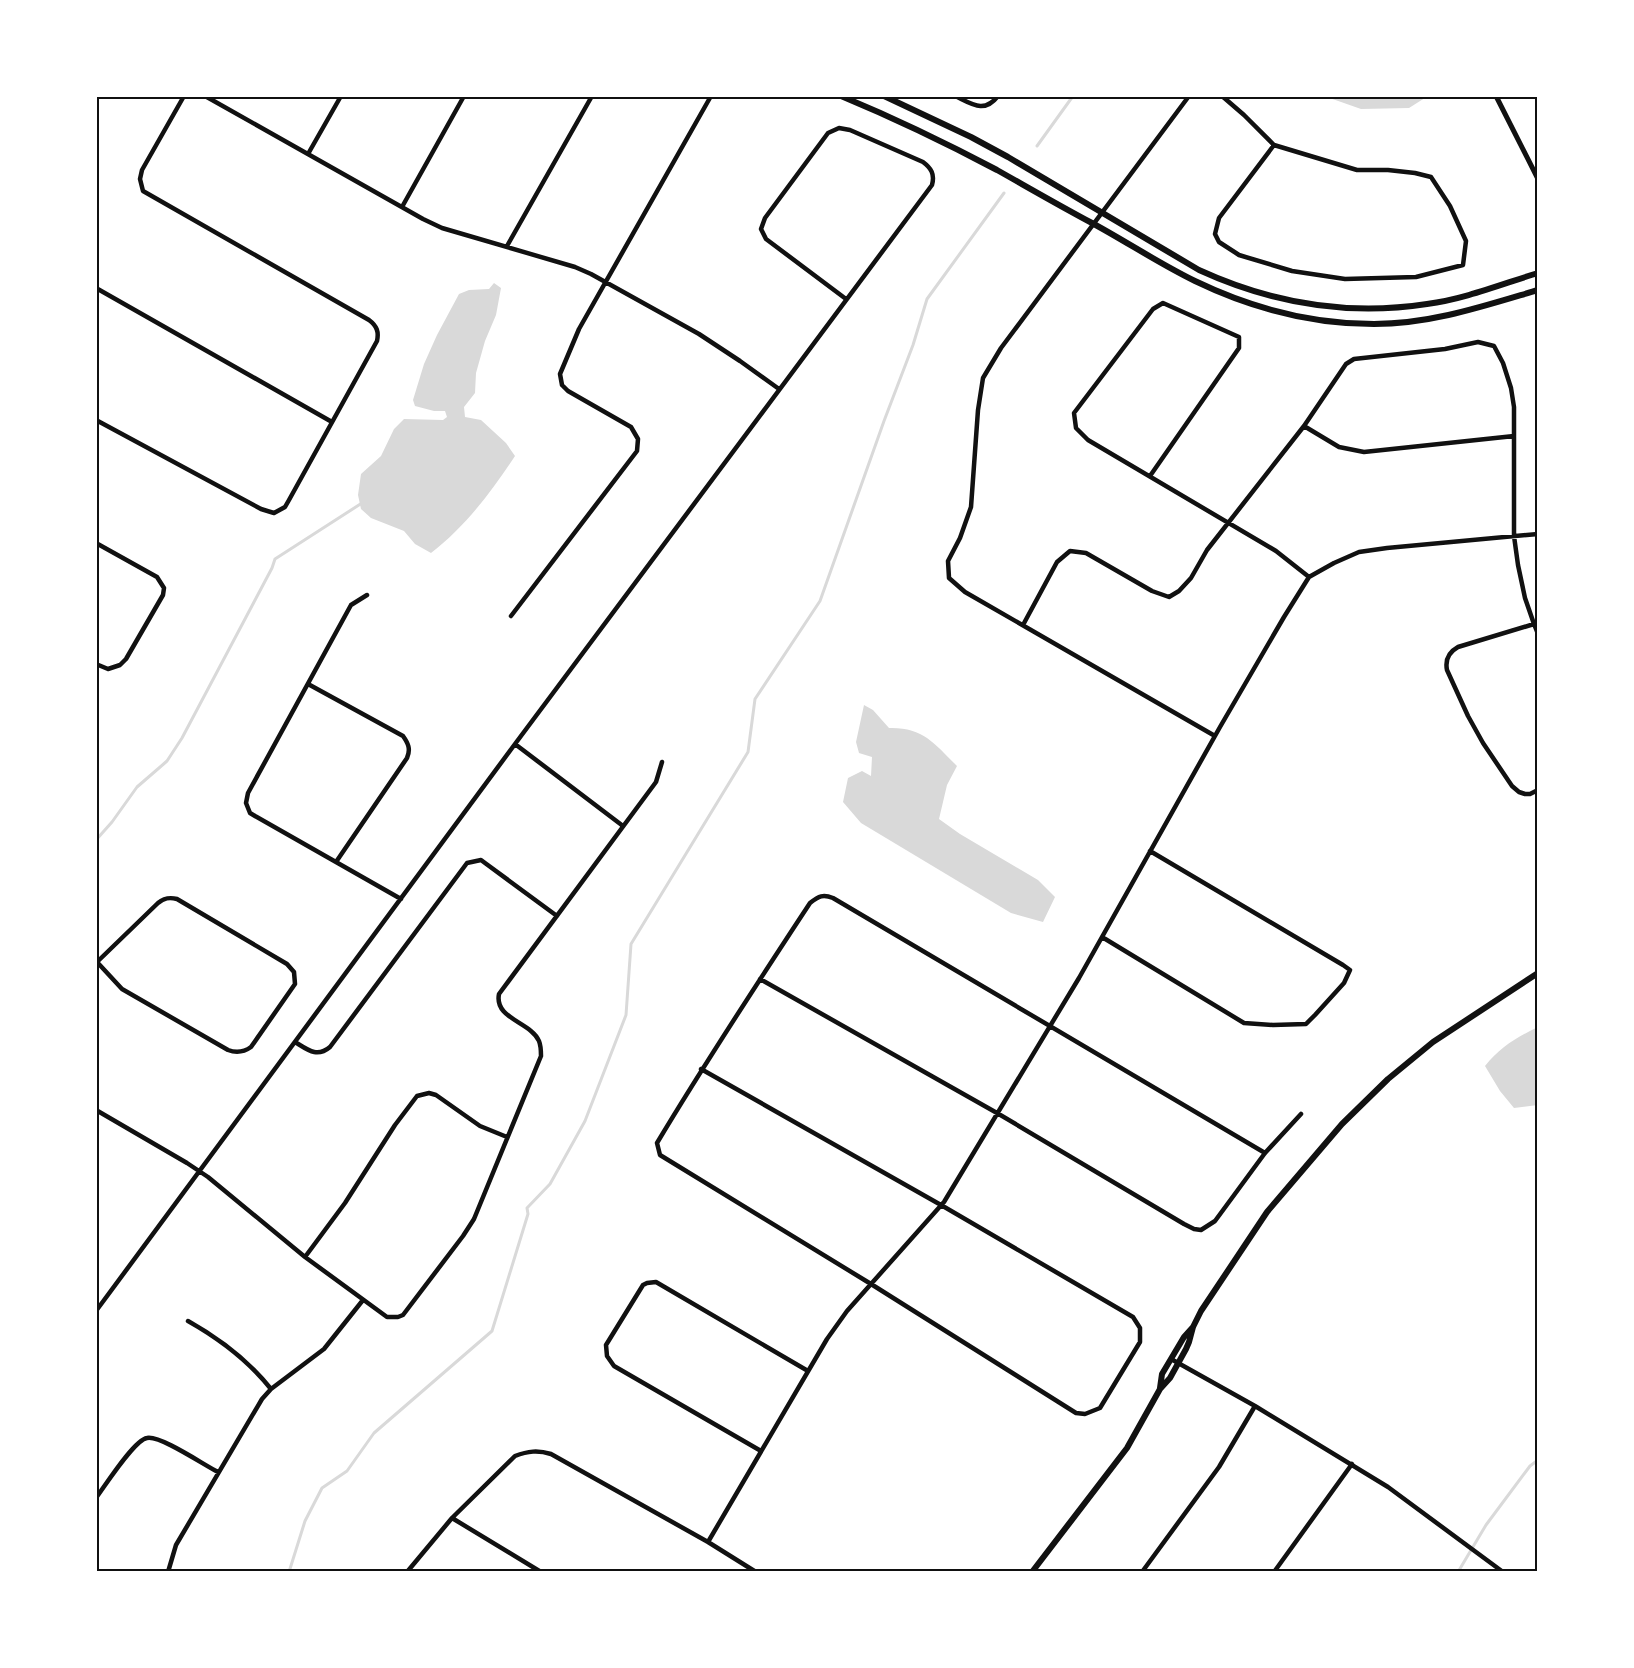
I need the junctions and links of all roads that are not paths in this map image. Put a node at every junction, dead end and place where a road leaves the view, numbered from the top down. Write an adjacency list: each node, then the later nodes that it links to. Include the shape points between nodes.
1 (184, 96): 28 (street, via 142,170 143,190 375,325 377,341)
2 (205, 96): 15 (street)
3 (341, 96): 15 (street)
4 (464, 96): 17 (street)
5 (592, 96): 20 (street)
6 (711, 96): 22 (street)
7 (841, 96): 19 (main road, via 949,145)
8 (884, 96): 18 (main road, via 971,137)
9 (956, 96): 10 (street, via 977,106 987,106)
10 (998, 96)
11 (1189, 96): 18 (street)
12 (1222, 96): 14 (street)
13 (1496, 96): 16 (street)
14 (1274, 145): 14 (street, via 1219,218 1215,234 1219,242 1239,255 1292,272 1346,279 1416,277 1463,265 1467,241 1431,177 1357,170)
15 (308, 154): 17 (street)
16 (1538, 179)
17 (402, 207): 20 (street, via 442,228)
18 (1102, 211): 19 (street); 21 (main road, via 1208,274 1238,286 1331,308 1381,310 1429,304)
19 (1093, 224): 24 (main road, via 1193,281 1238,300 1312,320 1376,324 1432,319); 40 (street, via 983,378 971,507 948,561 949,578 965,592)
20 (507, 246): 22 (street, via 575,267)
21 (1538, 273)
22 (605, 281): 26 (street, via 699,334); 38 (street, via 562,368 562,385 631,427 639,445)
23 (96, 288): 28 (street)
24 (1538, 290)
25 (846, 299): 25 (street, via 766,239 761,229 765,218 828,133 839,128 922,162 933,174 932,185); 26 (street)
26 (779, 389): 45 (street)
27 (96, 420): 28 (street, via 274,513 285,507)
28 (332, 422)
29 (1304, 426): 30 (street, via 1339,447 1364,452); 30 (street, via 1346,364 1354,359 1478,342 1494,346 1503,363 1514,407); 32 (street)
30 (1514, 436): 34 (street)
31 (1150, 477): 31 (street, via 1239,348 1239,337 1163,303 1152,309 1074,413 1076,428 1088,440); 32 (street)
32 (1229, 523): 36 (street, via 1276,551); 40 (street, via 1191,578 1169,597 1086,553 1070,551 1057,562)
33 (1538, 534): 34 (street)
34 (1514, 536): 36 (street, via 1359,552); 39 (street, via 1520,576)
35 (96, 543): 42 (street, via 157,578 164,588 126,659 108,669)
36 (1309, 577): 44 (street)
37 (366, 595): 43 (street, via 351,604)
38 (511, 616)
39 (1534, 624): 41 (street); 47 (street, via 1458,647 1448,657 1446,666 1478,734 1512,786 1525,794)
40 (1023, 625): 44 (street)
41 (1538, 634)
42 (96, 664)
43 (308, 684): 50 (street, via 246,803 250,813); 50 (street, via 403,736 409,748 407,758)
44 (1215, 736): 49 (street)
45 (515, 744): 48 (street); 51 (street)
46 (662, 762): 48 (street, via 656,782)
47 (1538, 790)
48 (623, 826): 52 (street)
49 (1150, 851): 53 (street); 53 (street, via 1350,970 1344,983 1306,1024 1244,1023)
50 (336, 862): 51 (street)
51 (401, 899): 58 (street)
52 (557, 915): 58 (street, via 485,862 467,863 330,1047 313,1053); 63 (street, via 498,998 502,1010 536,1035 541,1048)
53 (1101, 937): 57 (street)
54 (96, 962): 54 (street, via 158,903 172,898 287,964 294,972 295,984 251,1047 242,1052 232,1051 122,989)
55 (1538, 973): 72 (main road, via 1434,1042 1389,1078 1342,1124 1267,1212 1201,1311 1190,1342)
56 (760, 979): 57 (street, via 810,903 826,896); 59 (street); 61 (street)
57 (1050, 1025): 61 (street); 64 (street)
58 (295, 1042): 65 (street)
59 (701, 1069): 66 (street); 68 (street, via 657,1143 660,1155)
60 (96, 1110): 65 (street)
61 (997, 1113): 64 (street, via 1194,1229 1201,1230 1215,1221); 66 (street)
62 (1301, 1114): 64 (street)
63 (507, 1137): 67 (street, via 480,1126 436,1095 417,1096); 69 (street, via 474,1219 407,1311 398,1317 387,1317)
64 (1265, 1153)
65 (199, 1172): 67 (street); 70 (street)
66 (941, 1205): 68 (street); 68 (street, via 1137,1322 1140,1342 1100,1408 1076,1413)
67 (305, 1257): 69 (street)
68 (871, 1284): 73 (street, via 847,1311)
69 (363, 1300): 74 (street, via 324,1349)
70 (96, 1311)
71 (188, 1321): 74 (street, via 246,1360)
72 (1175, 1361): 75 (street); 86 (main road, via 1170,1378 1127,1448)
73 (808, 1371): 76 (street); 76 (street, via 656,1282 643,1286 606,1345 614,1366)
74 (271, 1389): 78 (street)
75 (1255, 1406): 77 (street); 87 (street, via 1219,1467)
76 (761, 1451): 81 (street)
77 (1352, 1464): 88 (street); 89 (street)
78 (218, 1472): 79 (street, via 159,1439 146,1438 136,1443); 82 (street, via 177,1545)
79 (96, 1498)
80 (452, 1518): 81 (street, via 515,1456 539,1451 551,1454); 83 (street); 84 (street)
81 (708, 1542): 85 (street)
82 (168, 1572)
83 (407, 1572)
84 (541, 1572)
85 (756, 1572)
86 (1032, 1572)
87 (1142, 1572)
88 (1274, 1572)
89 (1502, 1572)

